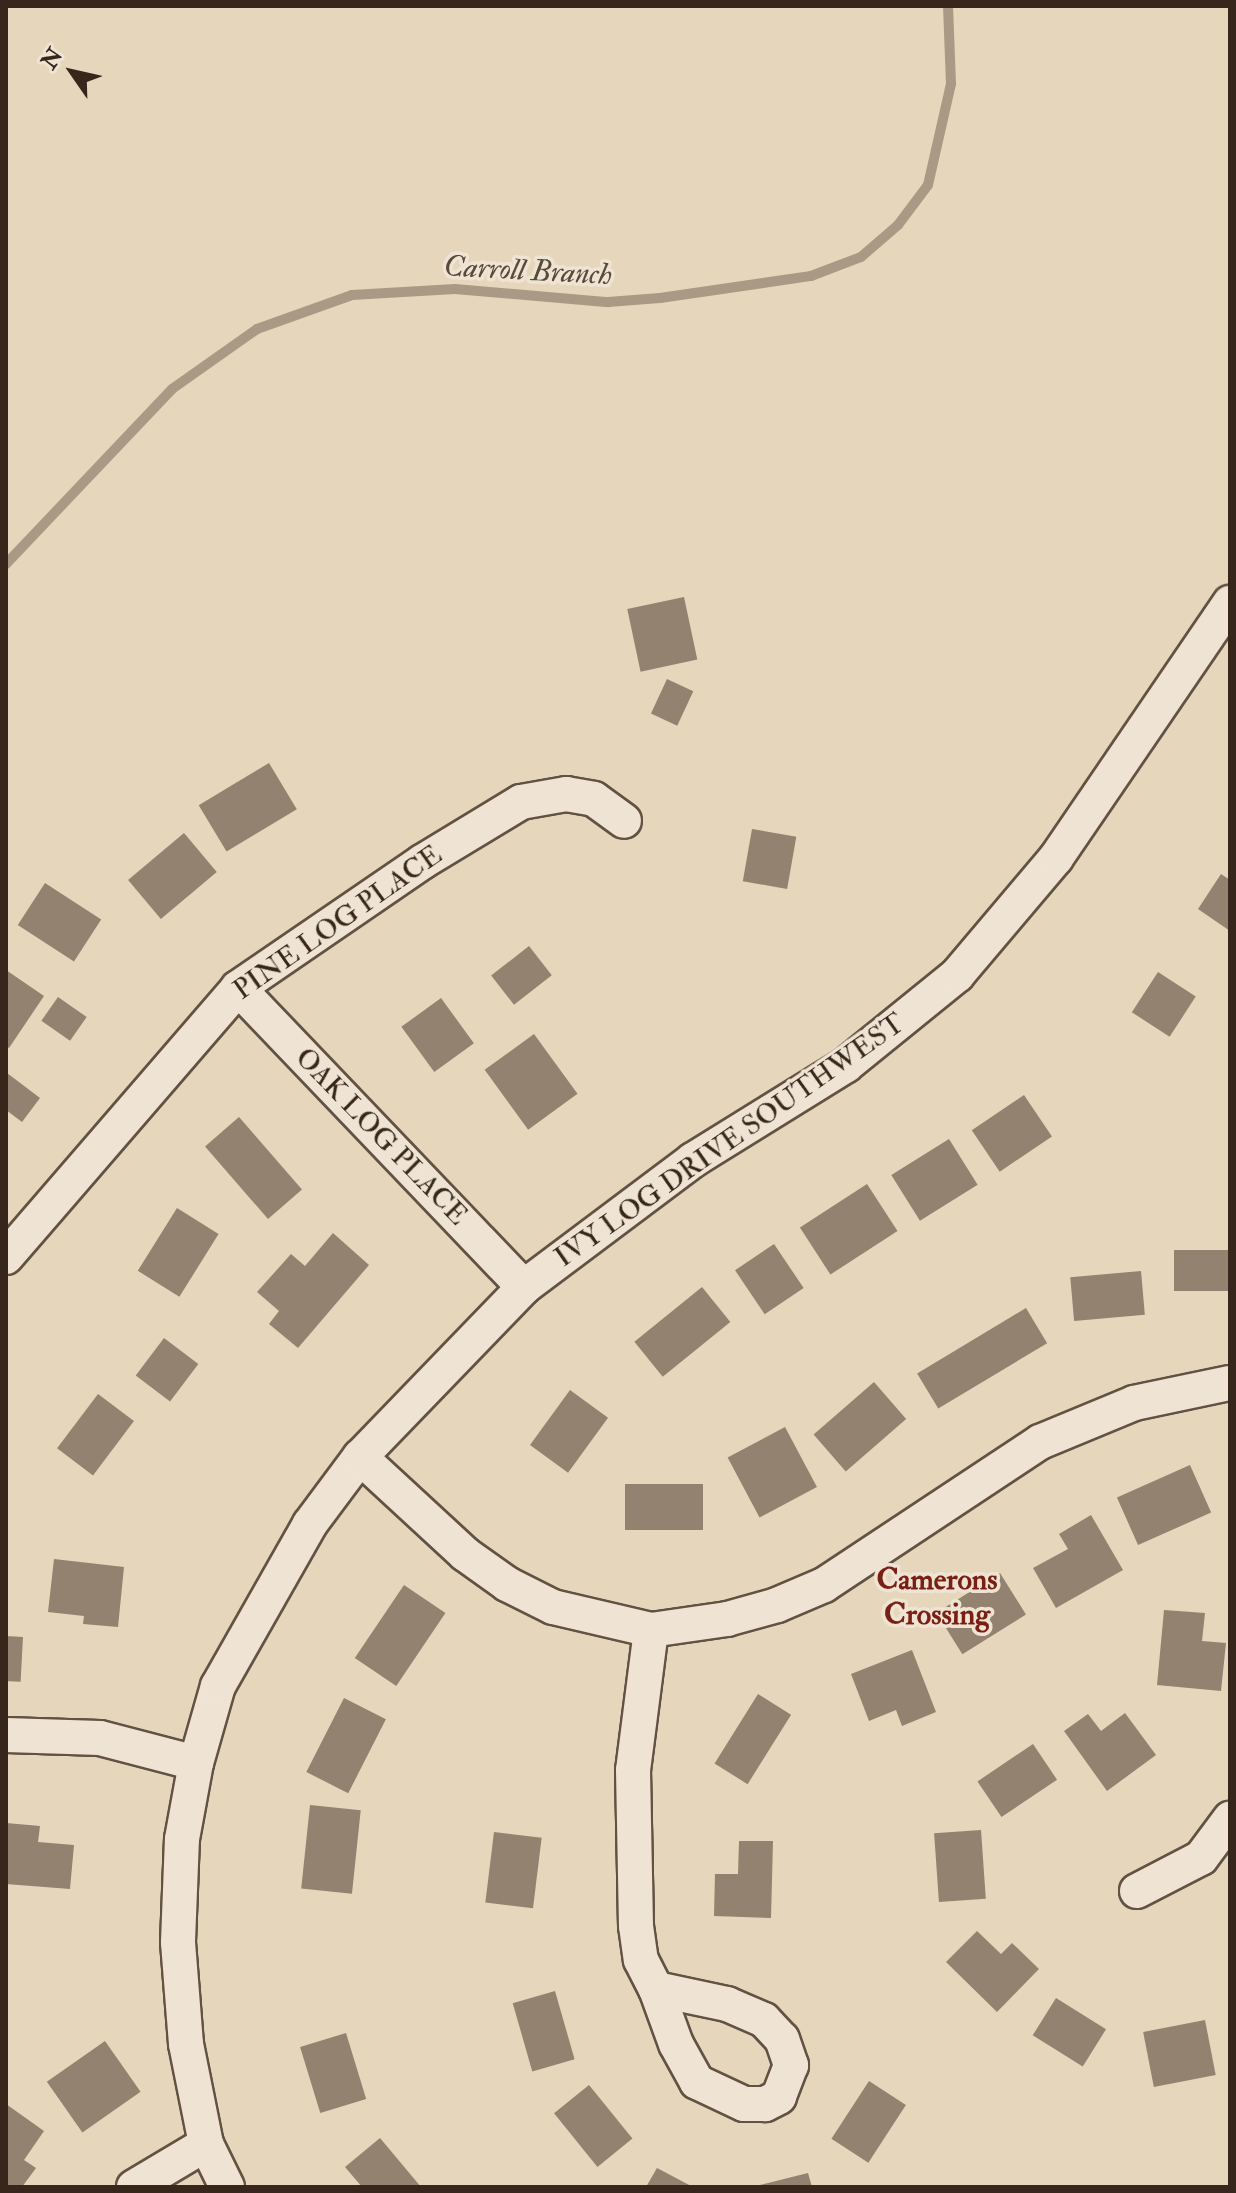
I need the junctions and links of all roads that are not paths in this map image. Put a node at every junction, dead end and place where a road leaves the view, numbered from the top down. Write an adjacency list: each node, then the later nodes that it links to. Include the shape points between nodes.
1 (1230, 603): 5 (street, IVY LOG DRIVE SOUTHWEST, via 1056,858 957,975 846,1065 693,1160)
2 (624, 821): 3 (street, PINE LOG PLACE, via 594,799 566,794 521,802 422,862)
3 (238, 988): 4 (street, PINE LOG PLACE); 5 (street, OAK LOG PLACE)
4 (6, 1257)
5 (524, 1287): 7 (street, IVY LOG DRIVE SOUTHWEST)
6 (1230, 1383): 8 (street, via 1134,1403 1040,1442 824,1585 727,1619)
7 (360, 1457): 8 (street, via 465,1554 507,1584 553,1607); 10 (street, IVY LOG DRIVE SOUTHWEST, via 261,1603 218,1686)
8 (651, 1630): 13 (street, via 634,1785 636,1926 641,1960)
9 (6, 1735): 10 (street, via 100,1738)
10 (196, 1763): 14 (street, IVY LOG DRIVE SOUTHWEST, via 182,1839 178,1942 186,2044)
11 (1230, 1819): 12 (street, via 1201,1858)
12 (1137, 1891)
13 (656, 1989)
14 (206, 2144): 15 (street); 16 (street, IVY LOG DRIVE SOUTHWEST)
15 (134, 2187)
16 (227, 2187)

